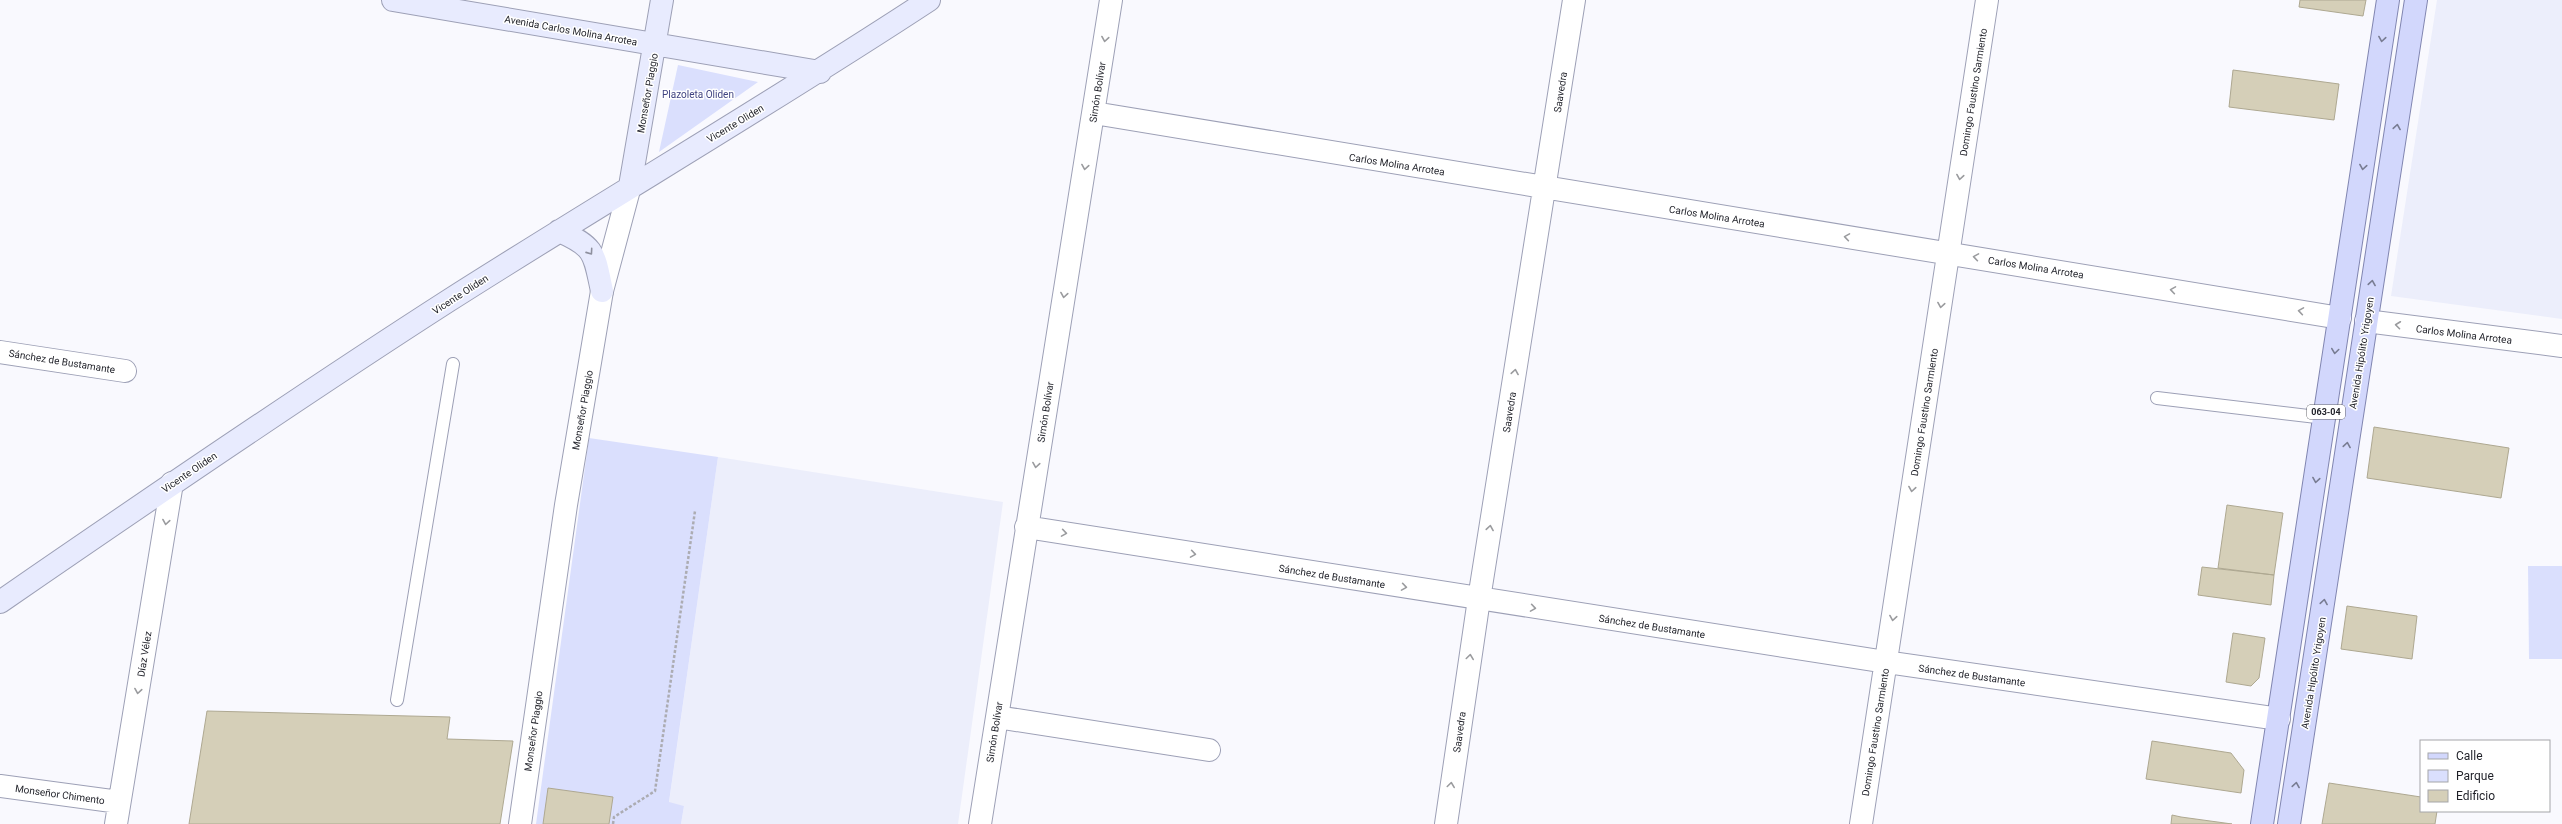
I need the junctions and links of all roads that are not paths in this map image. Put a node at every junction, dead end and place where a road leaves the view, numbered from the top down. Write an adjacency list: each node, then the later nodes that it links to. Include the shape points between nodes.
1 (393, 0): 9 (street, Avenida Carlos Molina Arrotea)
2 (662, 0): 9 (street, Monseñor Piaggio)
3 (929, 0): 10 (street, Vicente Oliden)
4 (1111, 0): 11 (street, Simón Bolívar, one-way to 11)
5 (1574, 0): 13 (street, Saavedra)
6 (1987, 0): 15 (street, Domingo Faustino Sarmiento, one-way to 15)
7 (2388, 0): 17 (main road, 063-04, one-way to 17)
8 (2416, 0): 18 (main road, Avenida Hipólito Yrigoyen / 063-04, one-way to 8)
9 (655, 44): 10 (street, Avenida Carlos Molina Arrotea); 12 (street, Monseñor Piaggio)
10 (820, 72): 12 (street, Vicente Oliden)
11 (1094, 113): 13 (street, Carlos Molina Arrotea); 26 (street, Simón Bolívar, one-way to 26)
12 (630, 186): 14 (street, Vicente Oliden); 16 (street, Monseñor Piaggio)
13 (1545, 188): 15 (street, Carlos Molina Arrotea, one-way to 13); 27 (street, Saavedra, one-way to 13)
14 (559, 231): 16 (street, one-way to 16, via 582,241 594,254); 25 (street, Vicente Oliden, via 446,302)
15 (1949, 253): 17 (street, Carlos Molina Arrotea, one-way to 15); 29 (street, Domingo Faustino Sarmiento, one-way to 29)
16 (602, 291): 37 (street, Monseñor Piaggio, via 566,506)
17 (2340, 318): 24 (main road, 063-04, one-way to 24)
18 (2366, 321): 19 (street, Carlos Molina Arrotea, one-way to 18); 42 (main road, Avenida Hipólito Yrigoyen / 063-04, one-way to 18)
19 (2562, 346)
20 (0, 352): 22 (street, Sánchez de Bustamante)
21 (453, 364): 30 (lane)
22 (125, 371)
23 (2158, 398): 24 (lane)
24 (2325, 418): 32 (main road, 063-04, one-way to 32)
25 (172, 483): 28 (street, Vicente Oliden); 35 (street, Díaz Vélez, one-way to 35)
26 (1026, 527): 27 (street, Sánchez de Bustamante, one-way to 27); 31 (street, Simón Bolívar)
27 (1479, 599): 29 (street, Sánchez de Bustamante, one-way to 29); 39 (street, Saavedra, one-way to 27)
28 (0, 602)
29 (1886, 662): 32 (street, Sánchez de Bustamante); 40 (street, Domingo Faustino Sarmiento)
30 (397, 700)
31 (996, 717): 33 (street); 38 (street, Simón Bolívar)
32 (2279, 719): 41 (main road, 063-04)
33 (1209, 750)
34 (0, 786): 35 (street, Monseñor Chimento)
35 (120, 802): 36 (street, Díaz Vélez)
36 (116, 824)
37 (520, 824)
38 (980, 824)
39 (1446, 824)
40 (1861, 824)
41 (2262, 824)
42 (2289, 824)

